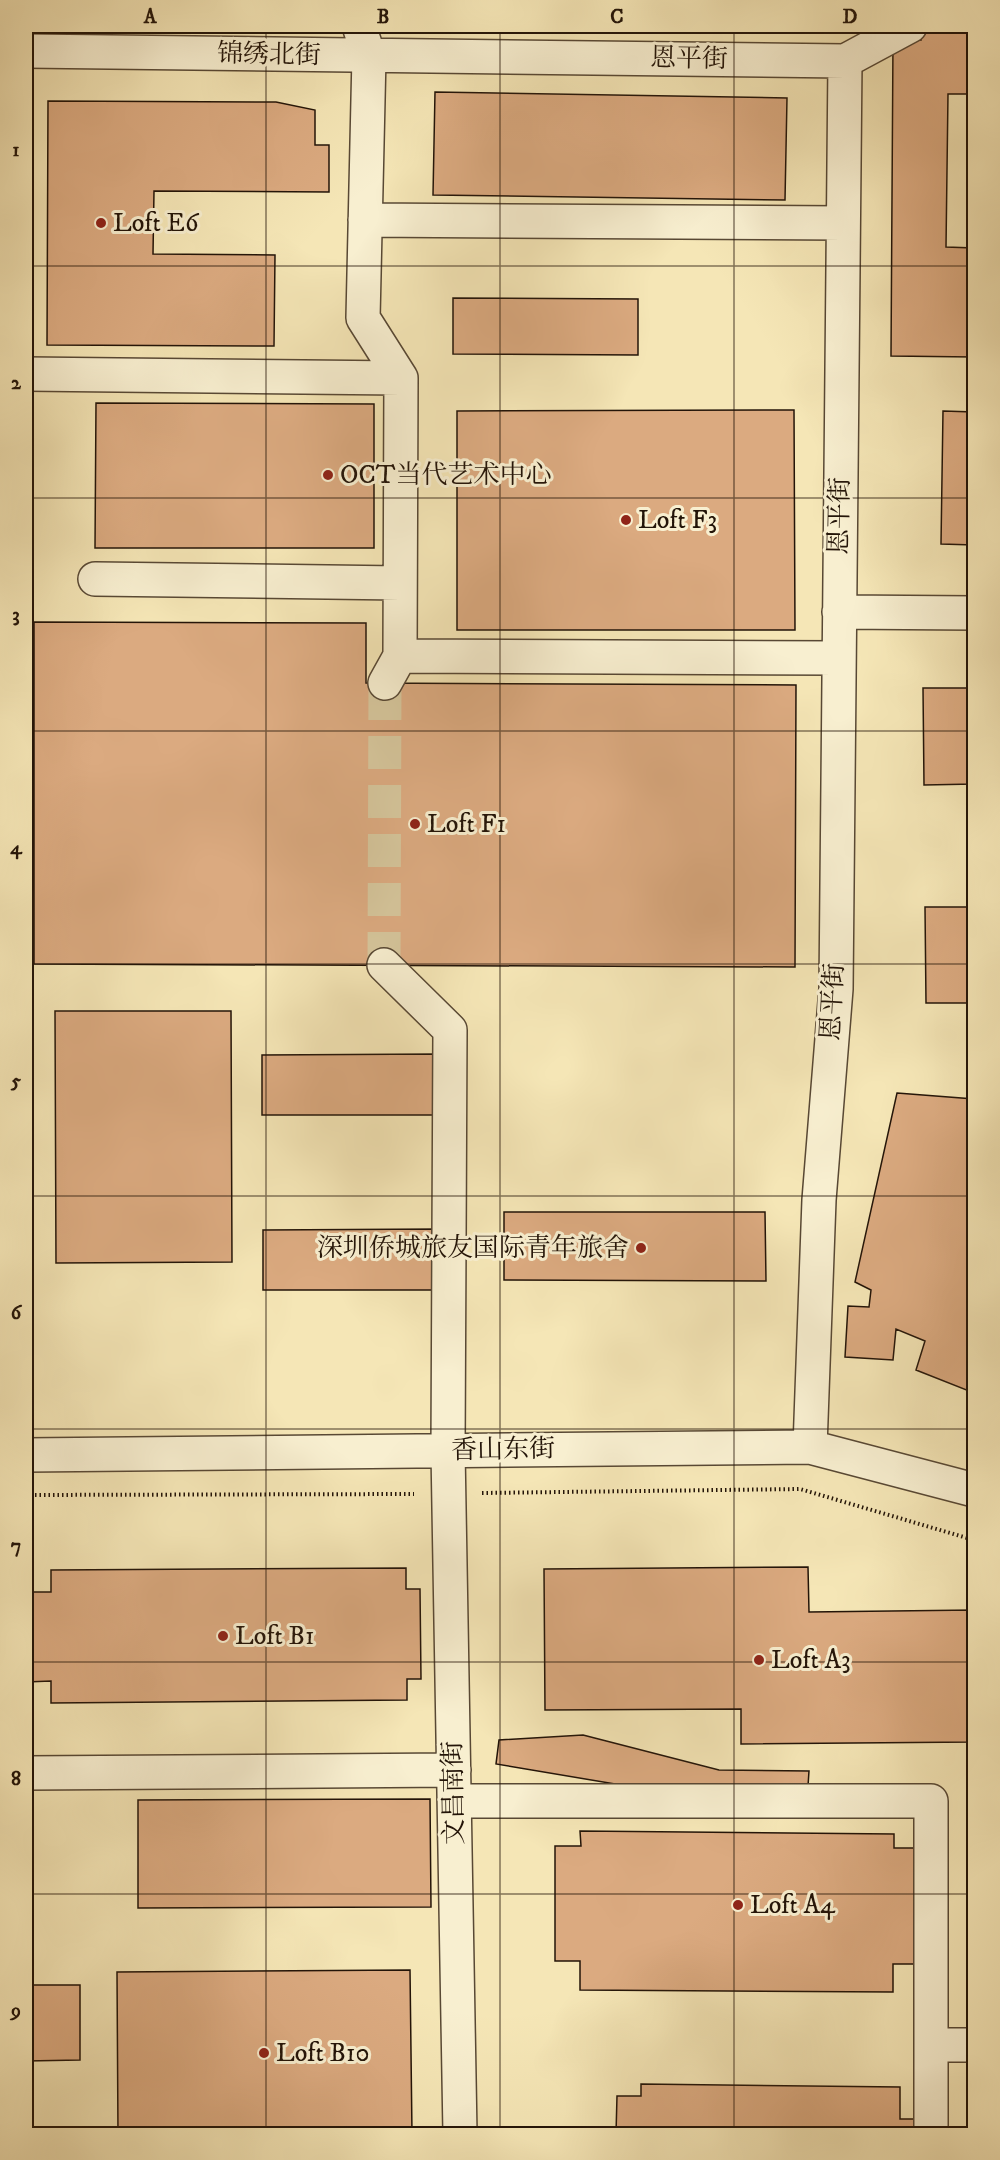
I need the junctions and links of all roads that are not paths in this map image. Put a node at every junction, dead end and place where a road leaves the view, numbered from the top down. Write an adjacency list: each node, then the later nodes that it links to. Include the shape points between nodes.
1 (359, 26): 6 (street)
2 (382, 26): 6 (street)
3 (910, 26): 4 (street)
4 (864, 45): 6 (street, 恩平街); 8 (street, 恩平街)
5 (26, 51): 6 (street, 锦绣北街)
6 (369, 56): 7 (street)
7 (365, 220): 8 (street); 10 (street, via 363,318)
8 (843, 223): 13 (street, 恩平街)
9 (26, 374): 10 (street)
10 (401, 378): 12 (street)
11 (95, 579): 12 (street)
12 (400, 583): 15 (street, via 392,670)
13 (839, 612): 14 (street); 15 (street, 恩平街)
14 (975, 613)
15 (839, 658): 17 (street, 恩平街, via 836,989 819,1200)
16 (384, 965): 18 (street, 文昌南街, via 450,1030)
17 (810, 1447): 18 (street, 香山东街); 20 (street, 香山东街)
18 (448, 1451): 19 (street, 香山东街); 22 (street, 文昌南街)
19 (26, 1455)
20 (975, 1490)
21 (26, 1773): 22 (street)
22 (454, 1785): 23 (street, via 931,1801); 25 (street, 文昌南街)
23 (931, 2045): 24 (street); 26 (street)
24 (975, 2045)
25 (460, 2134)
26 (931, 2134)

